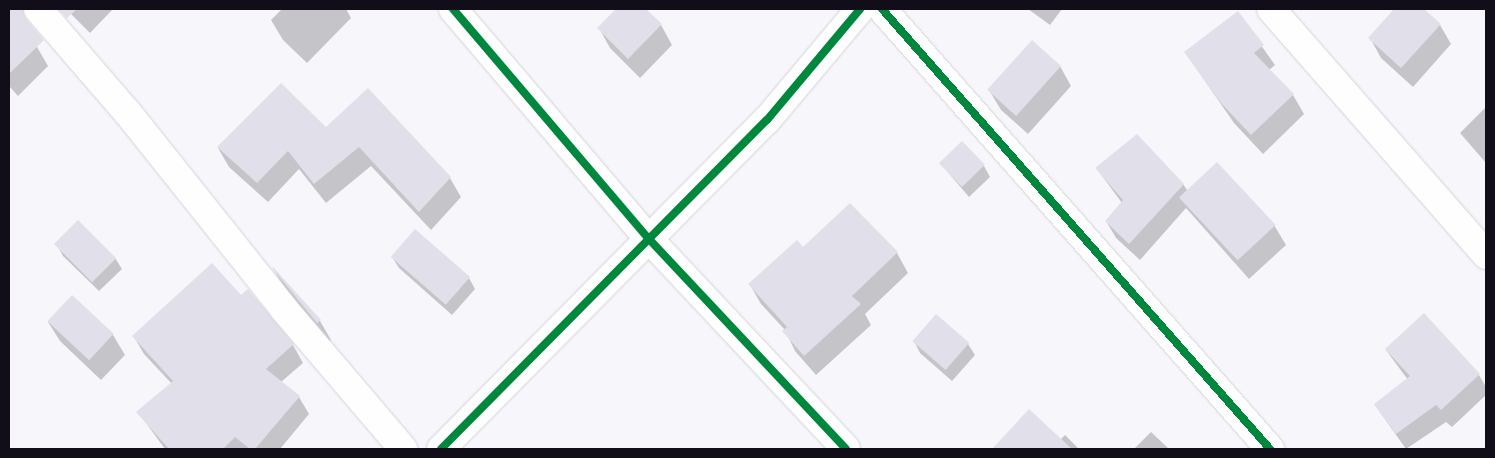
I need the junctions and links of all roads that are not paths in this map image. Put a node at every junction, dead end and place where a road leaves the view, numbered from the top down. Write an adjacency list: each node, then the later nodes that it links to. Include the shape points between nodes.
1 (38, 9): 8 (street, via 127,112 284,309)
2 (453, 9): 6 (street)
3 (860, 9): 6 (street, via 767,120)
4 (882, 9): 11 (street)
5 (1271, 9): 7 (street)
6 (648, 238): 9 (street); 10 (street)
7 (1486, 255)
8 (403, 449)
9 (442, 449)
10 (846, 449)
11 (1270, 449)

